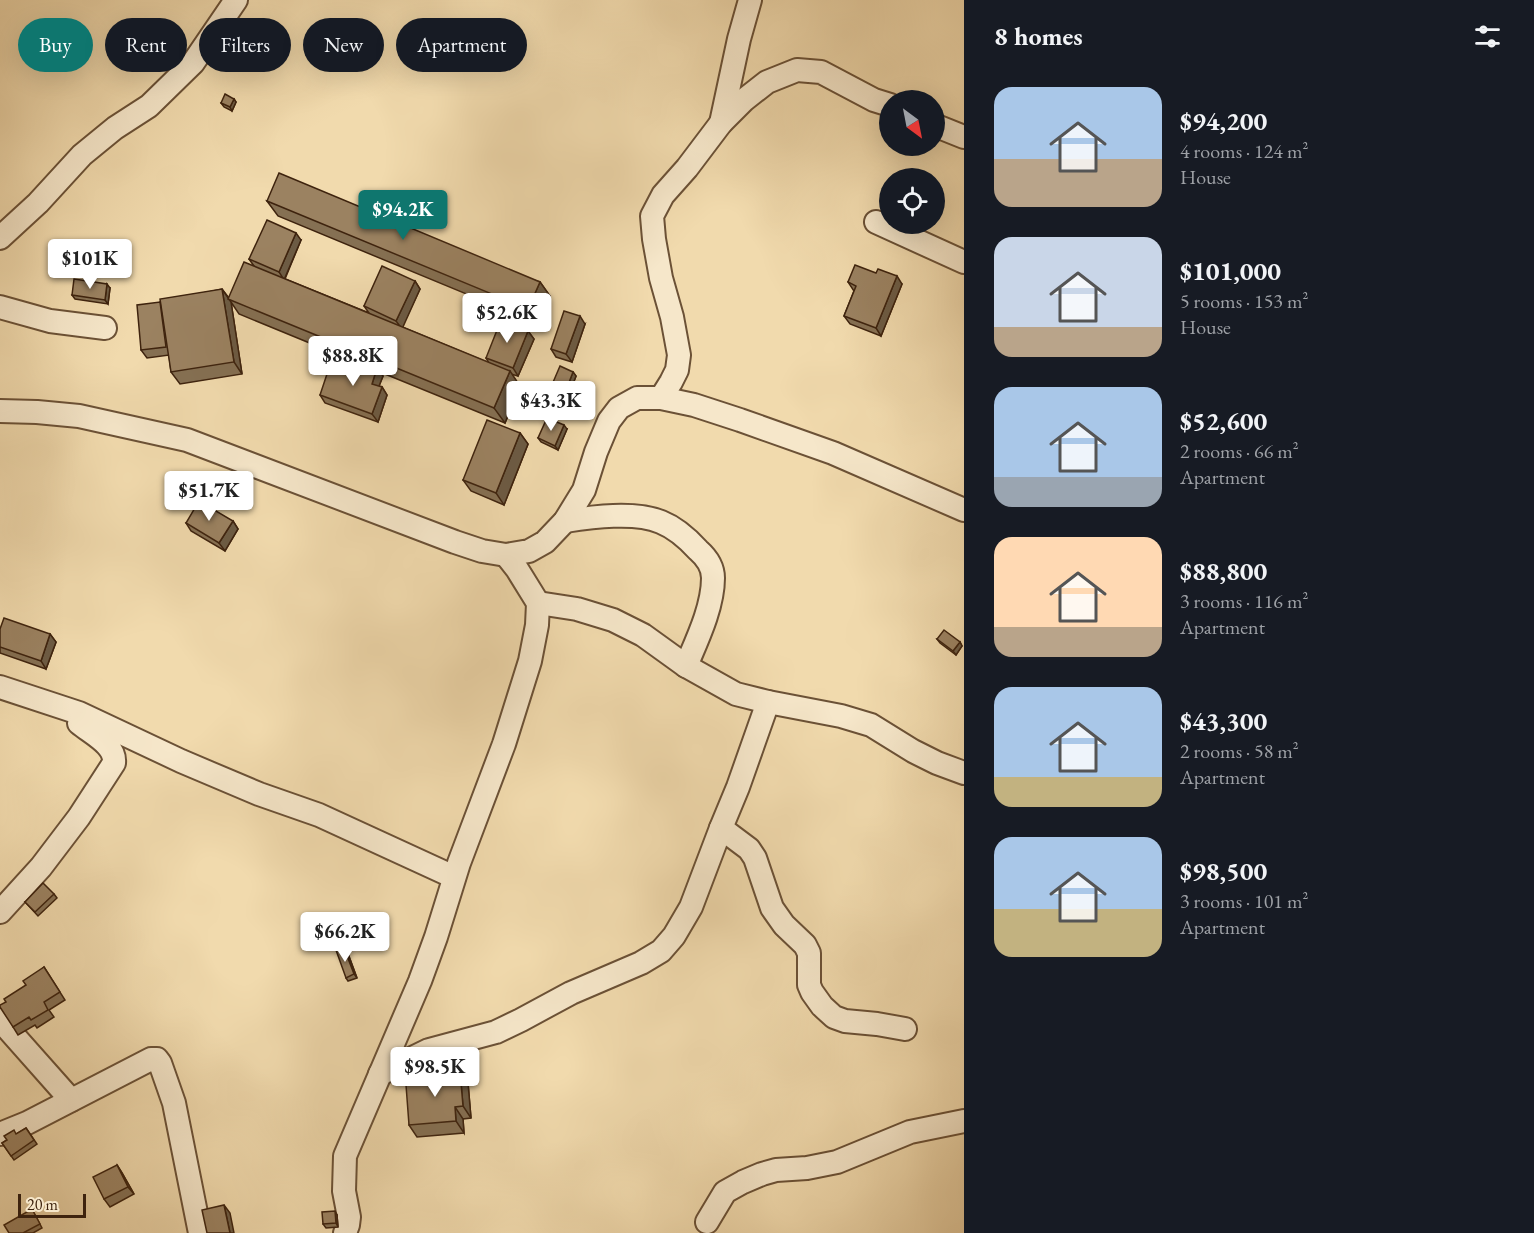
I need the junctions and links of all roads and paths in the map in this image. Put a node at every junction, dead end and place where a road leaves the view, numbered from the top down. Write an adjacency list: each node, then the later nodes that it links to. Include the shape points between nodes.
1 (236, 0): 8 (street, via 194,63 148,106 82,155)
2 (750, 0): 4 (street)
3 (879, 102): 4 (street, via 821,72 797,70 767,82)
4 (721, 123): 12 (street, via 663,195 652,216 679,355 672,382)
5 (945, 129): 6 (street)
6 (964, 137)
7 (876, 222): 9 (street)
8 (0, 238)
9 (964, 262)
10 (0, 307): 11 (street, via 50,321)
11 (105, 328)
12 (661, 398): 14 (street, via 694,405 833,453); 15 (street, via 637,398 619,408 609,421 584,490)
13 (0, 411): 16 (street, via 79,416 187,440 455,542)
14 (964, 510)
15 (565, 521): 16 (street, via 545,542 529,551); 18 (street, via 597,516 661,522 687,537 709,562 713,576 703,626)
16 (506, 555): 17 (street)
17 (538, 603): 18 (street, via 577,609 620,623); 24 (street, via 530,661 518,703)
18 (686, 666): 20 (street, via 736,694)
19 (0, 687): 21 (street)
20 (768, 702): 22 (street, via 871,725 913,751); 23 (street)
21 (62, 707): 24 (street, via 231,783 319,815); 25 (street, via 109,746 114,763 79,817)
22 (964, 773)
23 (721, 828): 27 (street, via 749,849 772,908 805,945 809,953 809,985 822,1006 845,1021); 28 (street, via 691,907 661,951 496,1032 429,1050)
24 (454, 877): 28 (street, via 420,981)
25 (0, 912)
26 (0, 1020): 29 (street)
27 (905, 1029)
28 (380, 1074): 34 (street, via 345,1156 344,1191 349,1217)
29 (71, 1100): 31 (street); 33 (street, via 157,1059 174,1103)
30 (964, 1121): 32 (street, via 910,1132 837,1162 762,1174 725,1192)
31 (0, 1134)
32 (707, 1222)
33 (200, 1233)
34 (345, 1233)

